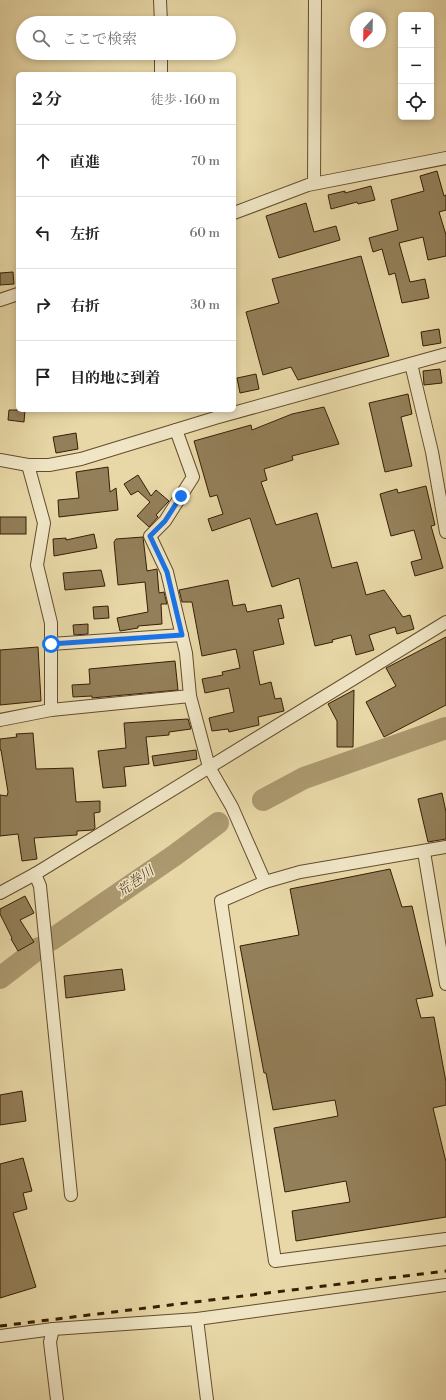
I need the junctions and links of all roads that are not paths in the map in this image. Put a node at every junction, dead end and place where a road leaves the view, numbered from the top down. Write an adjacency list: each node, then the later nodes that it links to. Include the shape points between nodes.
1 (160, 0): 3 (street)
2 (315, 0): 7 (street)
3 (161, 16)
4 (161, 60): 5 (street)
5 (161, 72)
6 (446, 158): 7 (street)
7 (314, 183): 8 (street)
8 (236, 211)
9 (16, 295): 10 (street)
10 (0, 300)
11 (446, 354): 12 (street)
12 (411, 364): 13 (street); 18 (street, via 432,452)
13 (236, 408)
14 (214, 414): 15 (street)
15 (176, 430): 17 (street, via 81,459 49,465); 20 (street, via 193,477 165,521 150,536 167,572)
16 (0, 460): 17 (street)
17 (28, 465): 21 (street, via 44,523 38,565 51,623)
18 (446, 532)
19 (446, 622): 25 (street)
20 (182, 635): 21 (street); 22 (street)
21 (51, 644): 23 (street)
22 (190, 696): 23 (street); 25 (street)
23 (51, 710): 24 (street)
24 (0, 720)
25 (209, 767): 28 (street); 29 (street, via 232,807)
26 (446, 847): 27 (street)
27 (424, 852): 29 (street, via 300,872); 31 (street)
28 (35, 874): 30 (street); 32 (street, via 40,886)
29 (265, 882): 33 (street, via 221,901 275,1260)
30 (0, 893)
31 (446, 984)
32 (71, 1195)
33 (446, 1239)
34 (446, 1285): 35 (street)
35 (197, 1318): 36 (street); 39 (street)
36 (53, 1329): 37 (street); 38 (street, via 50,1342)
37 (0, 1336)
38 (57, 1400)
39 (207, 1400)

